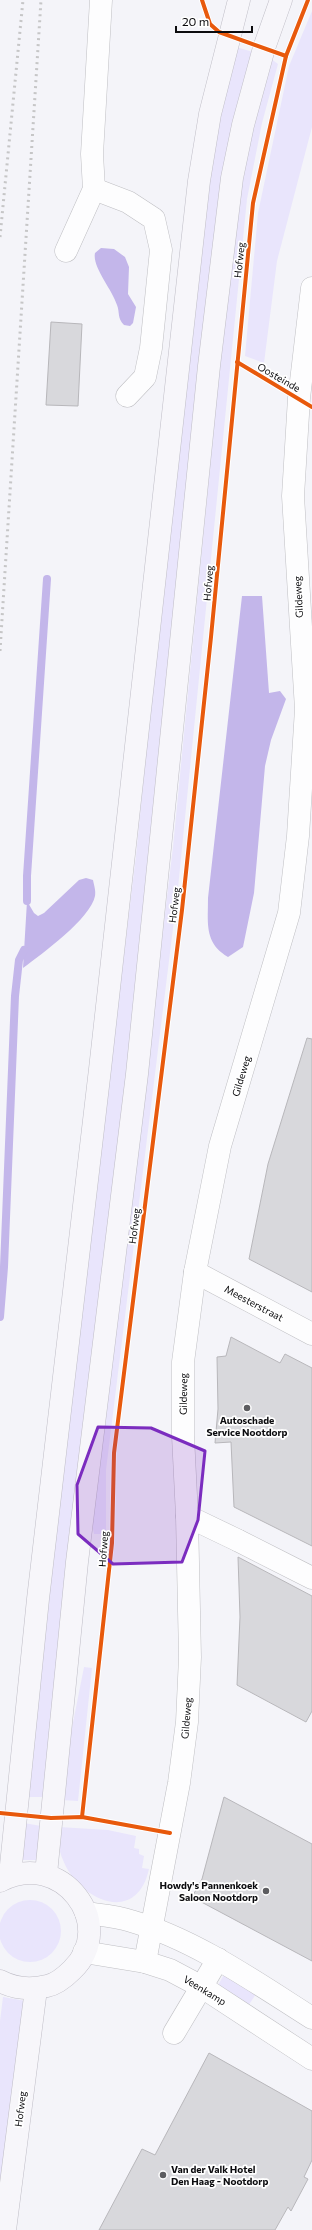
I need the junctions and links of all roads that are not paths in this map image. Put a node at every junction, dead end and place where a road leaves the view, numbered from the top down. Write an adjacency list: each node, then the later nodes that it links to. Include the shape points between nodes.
1 (101, 0): 4 (street, via 92,154)
2 (281, 0): 14 (main road, Hofweg, via 264,48 243,125 231,186 208,366 137,1074 68,1639)
3 (236, 3): 15 (main road, via 210,114 199,181 103,1046)
4 (94, 190): 5 (street); 7 (street, via 128,202 154,219 161,250 151,348 145,376)
5 (66, 251)
6 (312, 288): 8 (street, Gildeweg, via 299,398 293,496 306,709)
7 (127, 396)
8 (306, 798): 9 (street, Gildeweg)
9 (305, 840): 10 (street, Gildeweg, via 289,913 220,1146)
10 (195, 1272): 11 (street, Meesterstraat); 12 (street, Gildeweg, via 183,1362 182,1436)
11 (312, 1334)
12 (187, 1516): 13 (street); 17 (street, Gildeweg, via 190,1657 187,1722)
13 (312, 1578)
14 (46, 1874): 15 (main road, via 34,1872); 16 (main road, via 60,1880 71,1889)
15 (5, 1878)
16 (86, 1913): 17 (street, via 130,1920); 18 (main road, via 88,1933)
17 (151, 1928): 19 (street); 20 (street, Gildeweg)
18 (84, 1952): 20 (street, Veenkamp); 23 (main road, via 76,1966 65,1977 51,1985)
19 (218, 1959): 22 (street); 24 (street)
20 (145, 1962): 22 (street, Veenkamp, via 170,1970)
21 (0, 1981): 23 (main road, via 16,1987)
22 (202, 1987): 25 (street); 26 (street, Veenkamp)
23 (36, 1989): 27 (main road, Hofweg)
24 (312, 2018)
25 (174, 2033)
26 (312, 2059)
27 (5, 2230)

